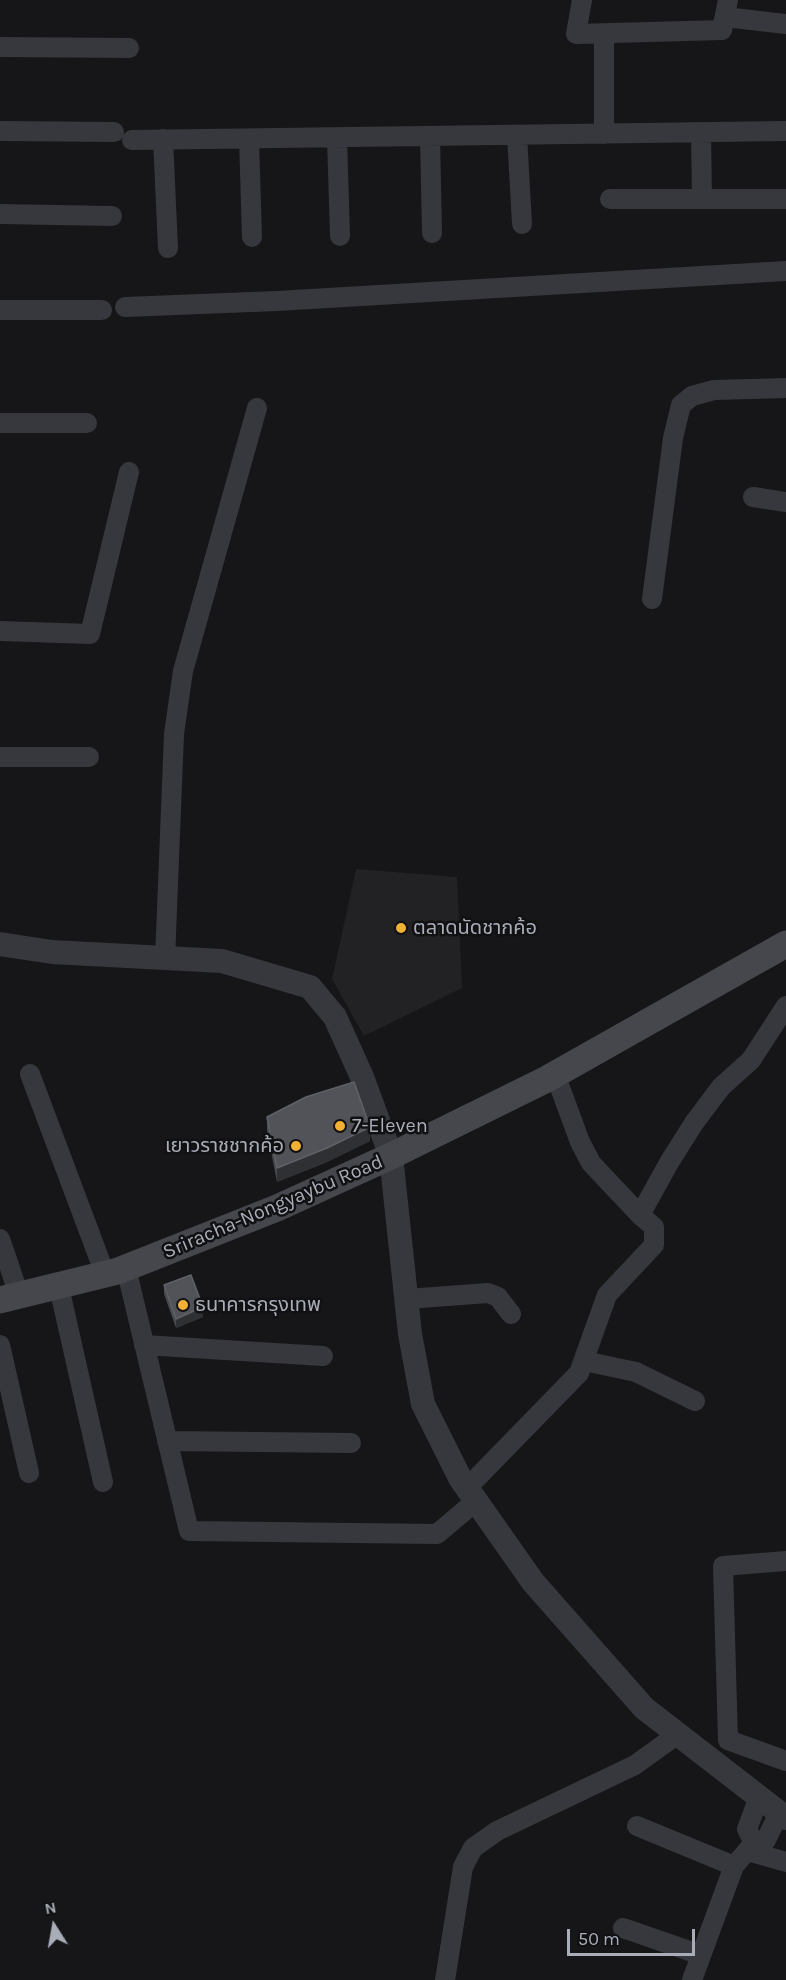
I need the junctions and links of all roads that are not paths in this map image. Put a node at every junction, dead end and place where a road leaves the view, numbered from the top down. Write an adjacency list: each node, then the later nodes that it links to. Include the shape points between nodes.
1 (582, 0): 4 (street, via 576,34)
2 (727, 8): 3 (street); 4 (street, via 723,30)
3 (786, 24)
4 (604, 34): 10 (street)
5 (0, 47): 6 (street)
6 (129, 48)
7 (0, 131): 14 (street)
8 (786, 131): 9 (street)
9 (701, 132): 10 (street); 17 (street)
10 (604, 134): 11 (street)
11 (517, 135): 12 (street); 21 (street)
12 (430, 136): 13 (street); 22 (street)
13 (337, 138): 15 (street); 23 (street)
14 (163, 139): 15 (street); 25 (street)
15 (249, 139): 24 (street)
16 (610, 199): 17 (street)
17 (702, 199): 18 (street)
18 (786, 199)
19 (0, 214): 20 (street)
20 (112, 216)
21 (522, 224)
22 (432, 233)
23 (340, 236)
24 (252, 237)
25 (168, 248)
26 (786, 271): 27 (street)
27 (125, 307)
28 (0, 310): 29 (street)
29 (102, 310)
30 (786, 388): 37 (street, via 714,390 692,396 681,405 673,438)
31 (257, 408): 43 (street, via 183,671 174,734)
32 (0, 423): 33 (street)
33 (87, 423)
34 (129, 472): 38 (street, via 90,634)
35 (753, 496): 36 (street)
36 (786, 502)
37 (652, 599)
38 (0, 631)
39 (0, 757): 40 (street)
40 (89, 757)
41 (0, 944): 43 (street, via 52,952)
42 (786, 944): 46 (main road, Sriracha-Nongyaybu Road)
43 (165, 959): 47 (street, via 222,961 310,987 335,1017)
44 (786, 1006): 48 (street, via 751,1060 721,1088 694,1123)
45 (30, 1074): 50 (street)
46 (555, 1074): 47 (main road, Sriracha-Nongyaybu Road); 48 (street, via 591,1163)
47 (391, 1156): 50 (main road, Sriracha-Nongyaybu Road, via 255,1218); 53 (street)
48 (640, 1215): 58 (street, via 654,1227 654,1245 607,1295)
49 (0, 1239): 52 (street)
50 (116, 1271): 51 (main road, Sriracha-Nongyaybu Road); 56 (street)
51 (59, 1287): 52 (main road, Sriracha-Nongyaybu Road); 63 (street)
52 (10, 1297)
53 (407, 1299): 54 (street, via 488,1293 498,1297); 64 (street, via 423,1404)
54 (512, 1314)
55 (0, 1345): 62 (street)
56 (144, 1345): 57 (street); 60 (street)
57 (322, 1356)
58 (584, 1361): 59 (street, via 636,1372); 64 (street, via 579,1373)
59 (695, 1401)
60 (167, 1441): 61 (street); 64 (street, via 189,1531 437,1534)
61 (351, 1443)
62 (29, 1473)
63 (103, 1482)
64 (472, 1494): 66 (street, via 533,1582 644,1708)
65 (786, 1561): 67 (street, via 723,1566 728,1740)
66 (678, 1734): 68 (street); 76 (street, via 635,1765 497,1831 473,1848 463,1867)
67 (786, 1761)
68 (759, 1797): 69 (street); 71 (street, via 747,1829)
69 (783, 1815): 71 (street, via 766,1840)
70 (637, 1826): 73 (street)
71 (750, 1847): 72 (street); 73 (street)
72 (786, 1862)
73 (734, 1866): 75 (street)
74 (623, 1928): 75 (street)
75 (701, 1955): 77 (street)
76 (445, 1980)
77 (692, 1980)

